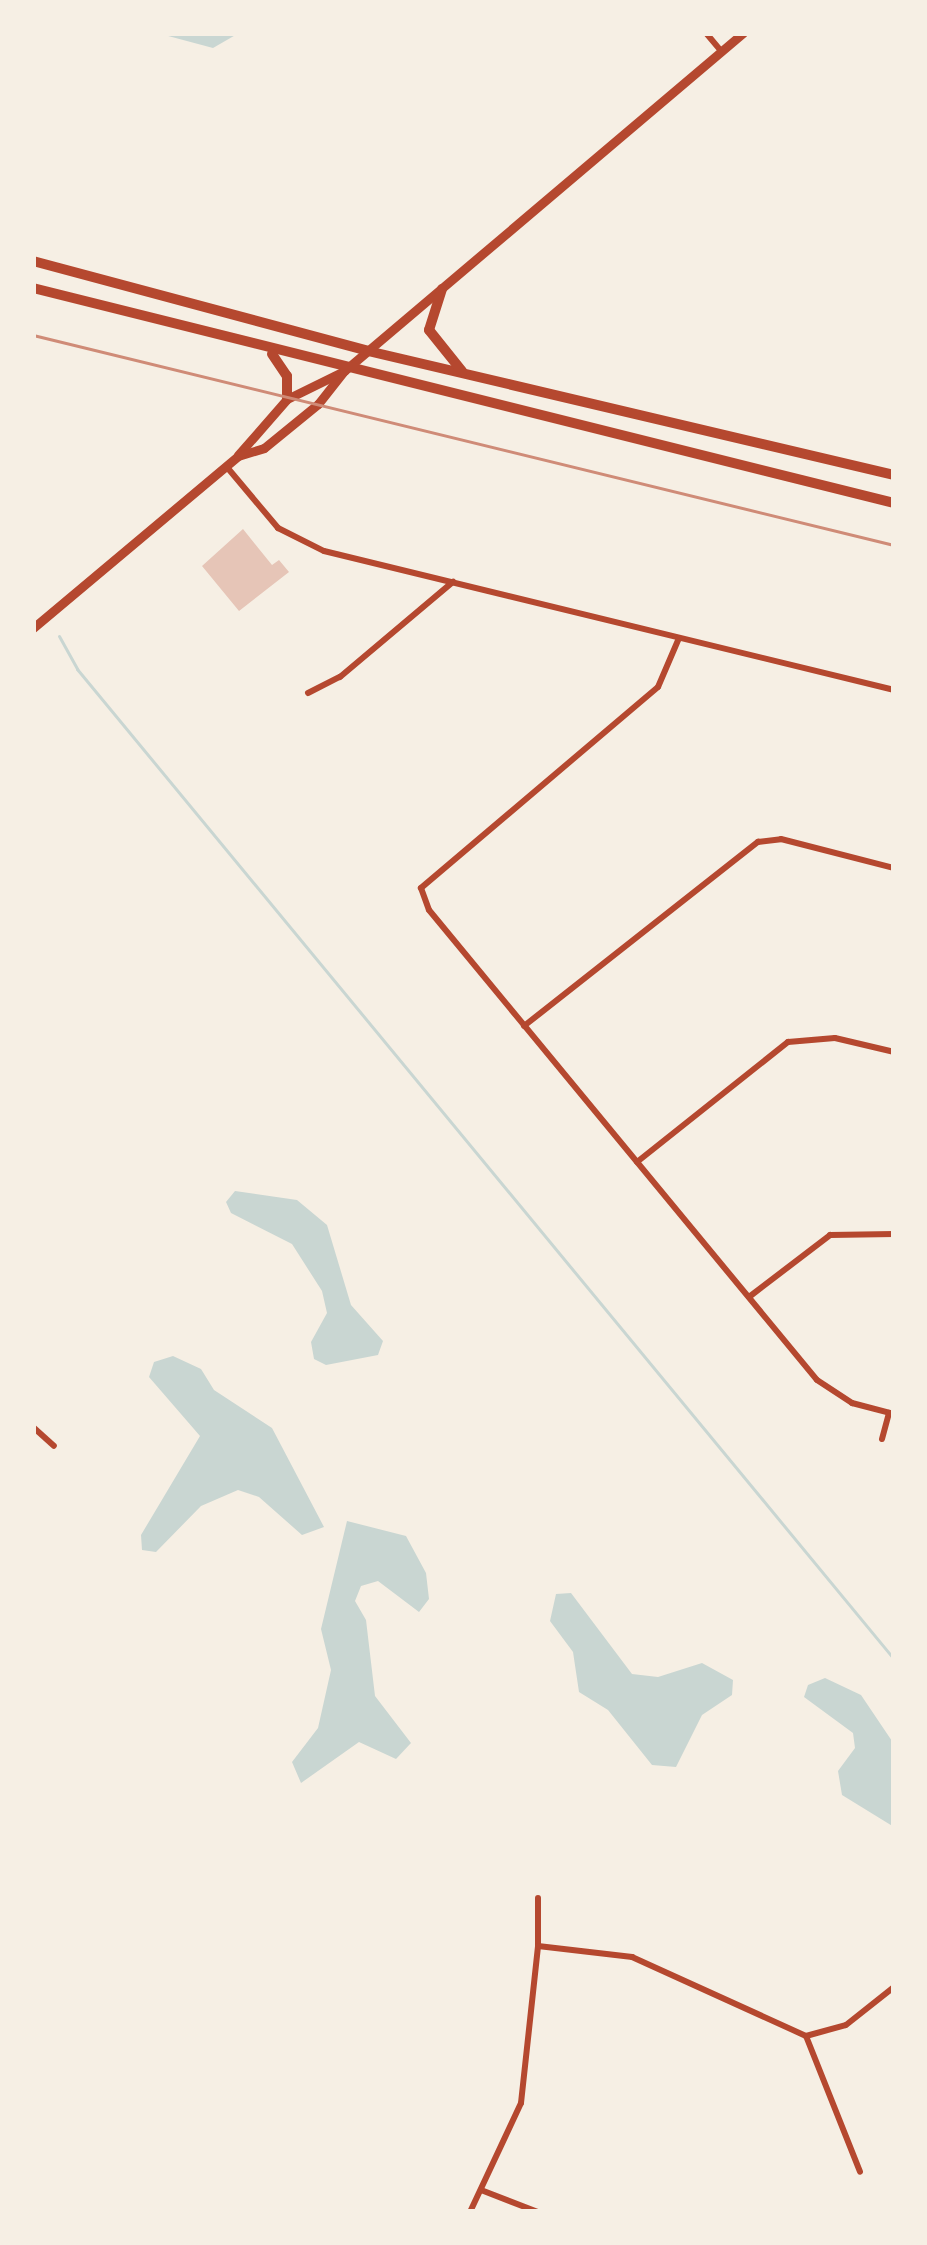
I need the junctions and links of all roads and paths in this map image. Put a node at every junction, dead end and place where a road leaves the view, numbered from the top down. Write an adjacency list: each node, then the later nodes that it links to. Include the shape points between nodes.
1 (706, 33): 3 (street)
2 (742, 33): 3 (street)
3 (721, 51): 6 (street)
4 (33, 261): 8 (main road)
5 (33, 288): 7 (main road)
6 (442, 289): 8 (street); 10 (main road, via 429,330)
7 (269, 351): 9 (main road); 11 (main road, via 287,376)
8 (368, 351): 9 (street); 10 (main road)
9 (344, 371): 11 (street); 12 (street, via 338,386 263,448); 15 (main road)
10 (464, 373): 14 (main road)
11 (287, 399): 12 (street)
12 (238, 455): 13 (street)
13 (226, 466): 16 (street, via 298,541); 17 (street)
14 (894, 475)
15 (894, 503)
16 (453, 582): 18 (street); 20 (street, via 340,677)
17 (33, 628)
18 (680, 638): 19 (street); 22 (street, via 658,687 421,888 429,910)
19 (894, 691)
20 (308, 693)
21 (894, 868): 22 (street, via 781,839 758,842)
22 (524, 1026): 24 (street)
23 (894, 1052): 24 (street, via 823,1037 788,1042)
24 (637, 1162): 26 (street)
25 (894, 1234): 26 (street, via 830,1235)
26 (749, 1297): 27 (street, via 817,1380 852,1403)
27 (892, 1413): 29 (street)
28 (33, 1427): 30 (street)
29 (882, 1439)
30 (54, 1446)
31 (538, 1898): 32 (street)
32 (538, 1946): 34 (street, via 632,1957); 36 (street, via 521,2103)
33 (894, 1987): 34 (street, via 846,2025)
34 (806, 2036): 35 (street)
35 (860, 2172)
36 (481, 2189): 37 (street); 38 (street)
37 (470, 2212)
38 (538, 2212)

